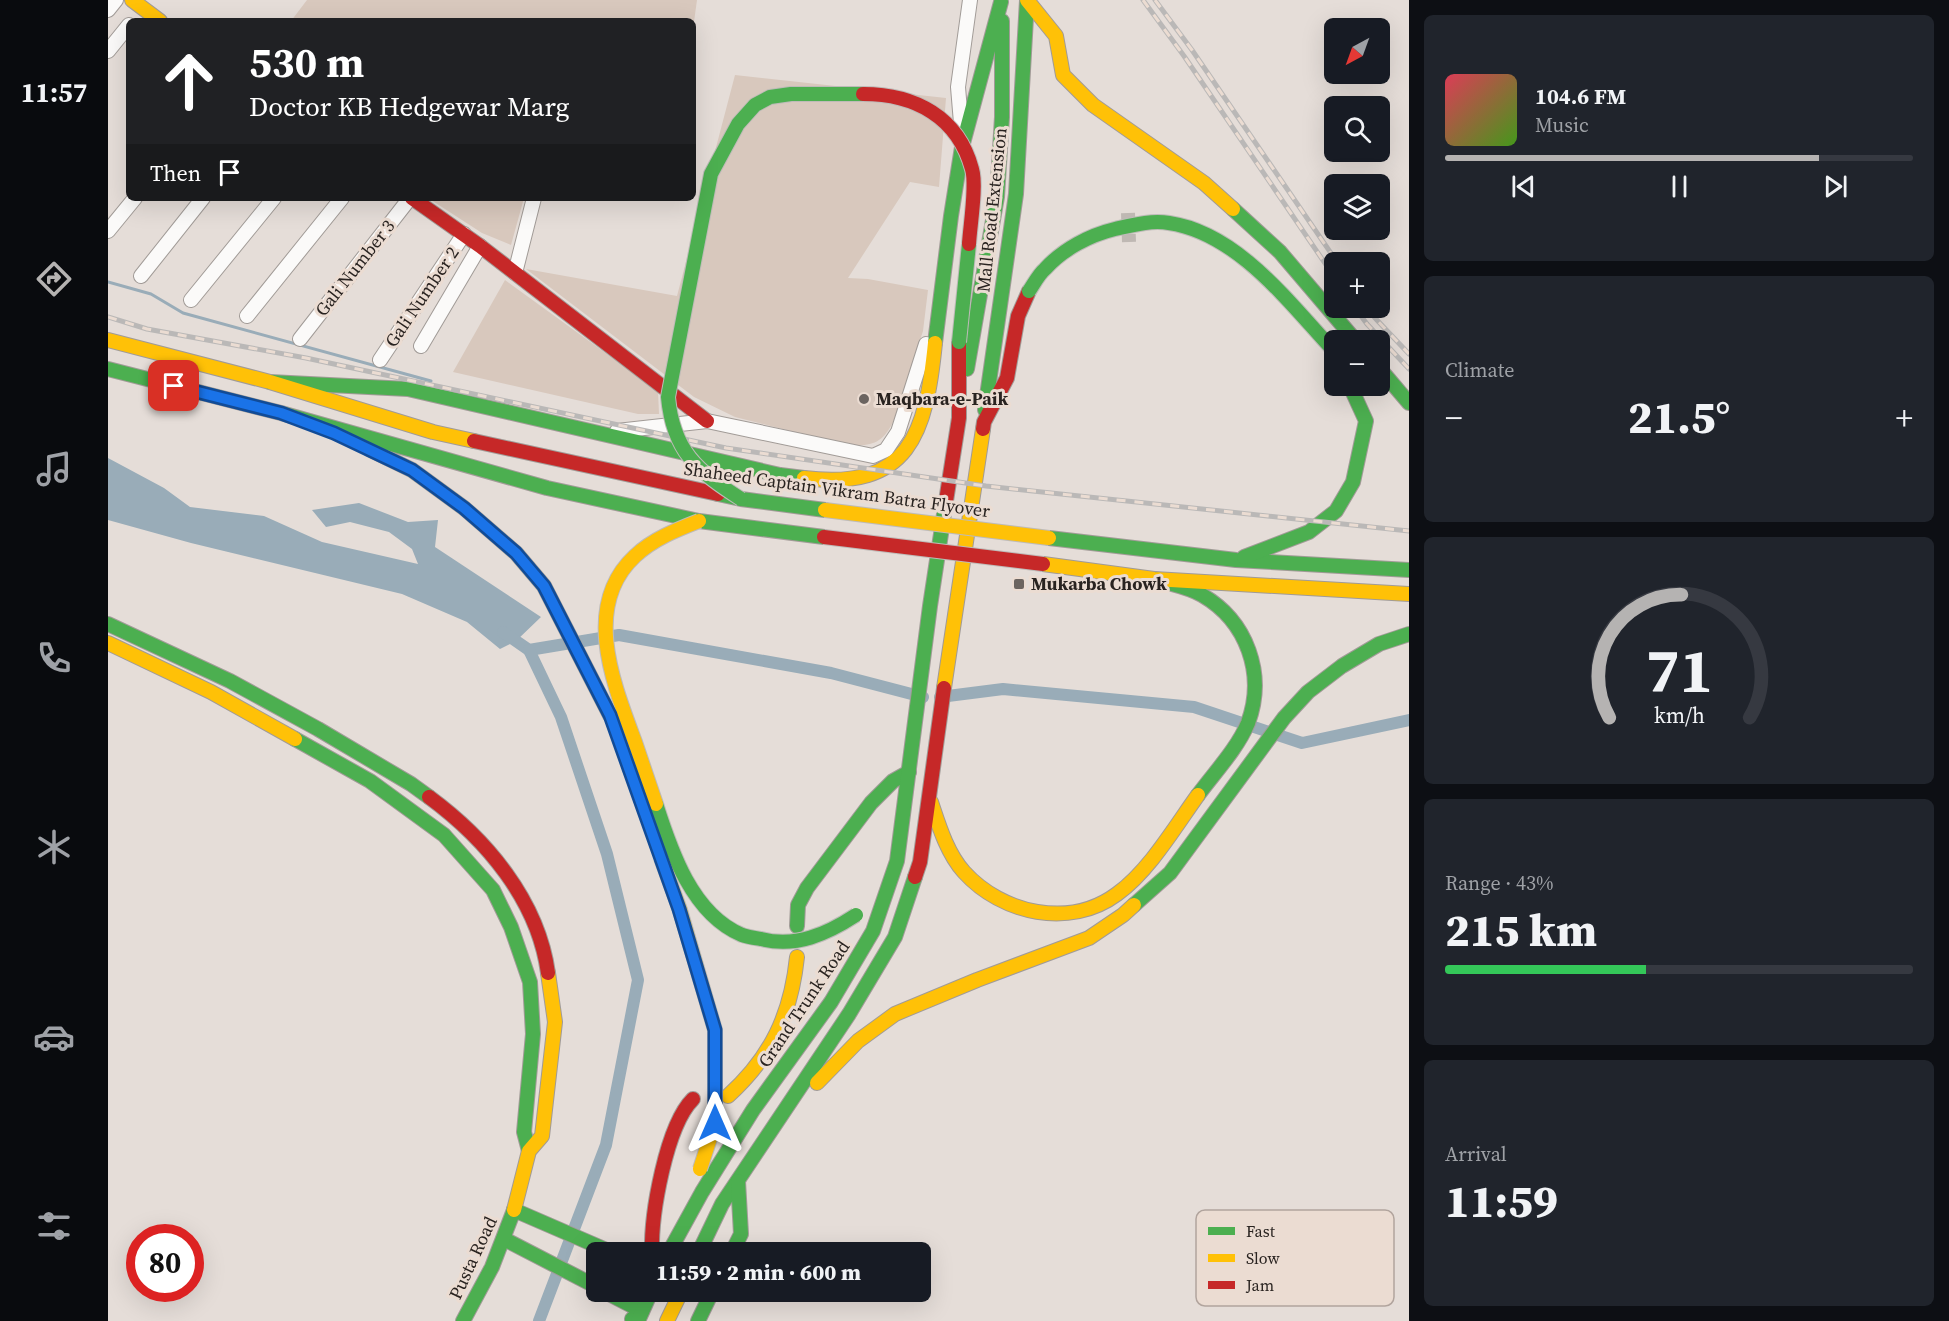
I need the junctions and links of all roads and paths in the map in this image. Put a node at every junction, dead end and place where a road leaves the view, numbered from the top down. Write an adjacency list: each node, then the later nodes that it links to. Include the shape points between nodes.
1 (116, 0): 6 (street)
2 (970, 0): 10 (street, via 958,87)
3 (1026, 0): 26 (main road, via 1056,36 1063,75 1093,105 1204,183 1280,252); 40 (main road, Mall Road Extension, via 1016,194)
4 (1002, 1): 10 (main road); 38 (main road, Mall Road Extension, via 997,197)
5 (137, 4): 7 (main road)
6 (108, 10)
7 (156, 18)
8 (126, 29): 9 (street)
9 (108, 51)
10 (962, 146): 24 (main road)
11 (133, 201): 18 (street)
12 (201, 201): 22 (street)
13 (272, 201): 23 (street)
14 (340, 201): 25 (street)
15 (409, 201): 27 (street, Gali Number 3)
16 (415, 201): 19 (main road)
17 (533, 201): 21 (street)
18 (108, 231)
19 (464, 234): 20 (main road); 31 (street, Gali Number 2)
20 (480, 246): 21 (main road); 30 (street)
21 (515, 273): 39 (main road)
22 (141, 276)
23 (191, 300)
24 (940, 304): 39 (street, via 898,432 886,450 873,456); 41 (main road, via 920,427 900,457 869,476 833,482 780,475)
25 (247, 316)
26 (1346, 330)
27 (300, 339)
28 (108, 340): 34 (main road)
29 (1324, 340): 40 (main road, bridge, via 1254,266 1205,233 1169,223 1143,223 1096,234 1044,269 1029,291 1018,316 1007,378)
30 (421, 346)
31 (380, 360)
32 (108, 369): 37 (main road)
33 (1390, 381): 36 (main road)
34 (270, 382): 41 (main road, via 408,389); 42 (main road, Shaheed Captain Vikram Batra Flyover, via 433,432)
35 (1355, 396): 44 (main road, via 1366,421 1353,482 1336,511 1309,532)
36 (1409, 403)
37 (281, 413): 43 (main road, via 547,488); 51 (main road, via 344,437 412,470 516,553 544,586)
38 (959, 418): 42 (main road, bridge, via 959,342 973,171 959,137 934,113 910,100 882,94 770,97 755,105 738,124 711,174 668,397 671,425 685,454 710,479); 52 (main road, Grand Trunk Road)
39 (707, 421): 41 (street)
40 (984, 423): 53 (main road, Mall Road Extension)
41 (597, 433)
42 (741, 499): 44 (main road, Shaheed Captain Vikram Batra Flyover, bridge)
43 (699, 521): 46 (main road, bridge); 55 (main road, bridge, via 638,552 616,581 605,615 607,652 622,705 676,859 699,900 722,924 738,934 787,943 812,939 835,929)
44 (1236, 560): 45 (main road, Shaheed Captain Vikram Batra Flyover)
45 (1409, 570)
46 (1154, 579): 47 (main road); 53 (main road, via 1204,596 1233,620 1251,653 1256,690 1248,726 1238,742 1139,875 1121,892 1086,909 1064,914 1016,908 987,893 964,873 951,853)
47 (1409, 594)
48 (108, 624): 61 (main road, via 230,681 411,784 456,817 496,859 524,900 545,952 555,1022 542,1136)
49 (1409, 634): 60 (main road, via 1378,644 1308,692 1284,718 1170,873 1123,915 1089,938 895,1014 858,1041)
50 (108, 643): 61 (main road, via 211,692 370,781 444,835 493,890 530,982 532,1035 524,1132)
51 (614, 727)
52 (909, 772): 55 (main road, Grand Trunk Road); 56 (main road, via 893,781 871,803 807,888 798,905)
53 (928, 795): 60 (main road, via 920,862 895,937)
54 (641, 802): 64 (main road, bridge, via 679,909 715,1030 715,1123)
55 (892, 876): 64 (main road, Grand Trunk Road, via 873,931 831,1002 753,1110)
56 (797, 926)
57 (798, 957): 58 (main road, via 790,1006 781,1026 746,1082)
58 (728, 1096)
59 (693, 1099): 67 (main road, via 680,1116 674,1134 658,1197)
60 (774, 1127): 62 (main road)
61 (529, 1151): 63 (main road, Pusta Road)
62 (738, 1181): 69 (main road); 70 (main road, via 741,1234)
63 (514, 1210): 65 (main road, Pusta Road); 66 (main road)
64 (683, 1226): 68 (main road, Grand Trunk Road)
65 (504, 1239): 71 (main road); 77 (main road, Pusta Road)
66 (589, 1242)
67 (652, 1242)
68 (674, 1242)
69 (704, 1242)
70 (737, 1242)
71 (586, 1281)
72 (620, 1302): 76 (main road)
73 (646, 1302): 76 (main road)
74 (676, 1302): 79 (main road)
75 (707, 1302): 80 (main road)
76 (640, 1316): 78 (main road)
77 (463, 1321)
78 (629, 1321)
79 (667, 1321)
80 (698, 1321)

